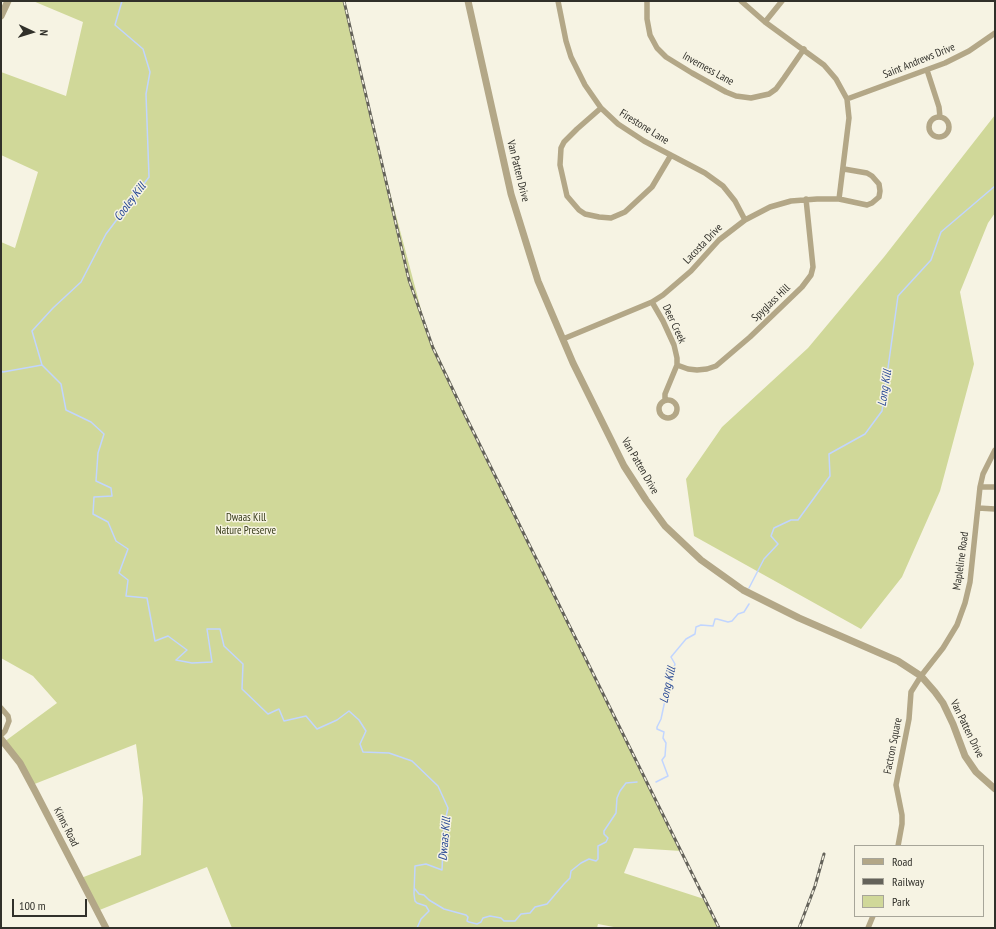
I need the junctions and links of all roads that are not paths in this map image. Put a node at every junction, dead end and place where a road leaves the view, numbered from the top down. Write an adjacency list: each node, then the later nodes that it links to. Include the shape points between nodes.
1 (8, 1): 7 (street)
2 (468, 1): 21 (street, Van Patten Drive, via 511,194 538,281)
3 (558, 1): 13 (street, Firestone Lane, via 571,57 584,85)
4 (647, 1): 10 (street, Inverness Lane, via 650,35 657,48 666,57 692,73 736,96 750,98 769,94 776,89)
5 (741, 1): 8 (street)
6 (782, 1): 8 (street)
7 (1, 16)
8 (765, 22): 10 (street)
9 (995, 33): 11 (street, Saint Andrews Drive, via 968,51)
10 (804, 49): 12 (street, via 830,72)
11 (927, 70): 12 (street, Saint Andrews Drive); 14 (street)
12 (847, 99): 16 (street, via 849,118)
13 (601, 108): 15 (street, Firestone Lane, via 618,124); 15 (street, via 564,142 561,148 560,165 567,196 579,210 585,214 611,218 625,212 652,187)
14 (940, 117)
15 (671, 155): 19 (street, Firestone Lane, via 723,186)
16 (844, 168): 18 (street); 18 (street, Lacosta Drive, via 872,176 879,184 880,191 879,197 867,205)
17 (806, 199): 18 (street, Lacosta Drive); 19 (street, Lacosta Drive, via 770,207); 22 (street, Spyglass Hill, via 813,267 811,275 802,287 716,366 697,370)
18 (839, 200)
19 (745, 220): 20 (street, Lacosta Drive, via 718,240 691,271)
20 (652, 302): 21 (street, Lacosta Drive); 22 (street, Deer Creek, via 674,345)
21 (563, 339): 29 (street, Van Patten Drive, via 624,466 649,505 676,537 701,560 744,590 799,618 894,659)
22 (677, 365): 23 (street)
23 (665, 400)
24 (995, 450): 25 (street, Mapleline Road, via 983,474)
25 (980, 487): 26 (street); 27 (street, Mapleline Road)
26 (995, 487)
27 (978, 508): 28 (street); 29 (street, Mapleline Road, via 970,582 965,603 957,625 943,648)
28 (995, 509)
29 (920, 676): 33 (street, Van Patten Drive, via 943,703 965,756 976,772); 34 (street, Factron Square, via 911,692 909,719 897,775 896,785 902,815)
30 (1, 708): 31 (street, via 9,721)
31 (1, 736)
32 (1, 739): 36 (street, Kinns Road, via 20,763)
33 (995, 789)
34 (898, 845)
35 (873, 917): 37 (street)
36 (106, 928)
37 (868, 928)

